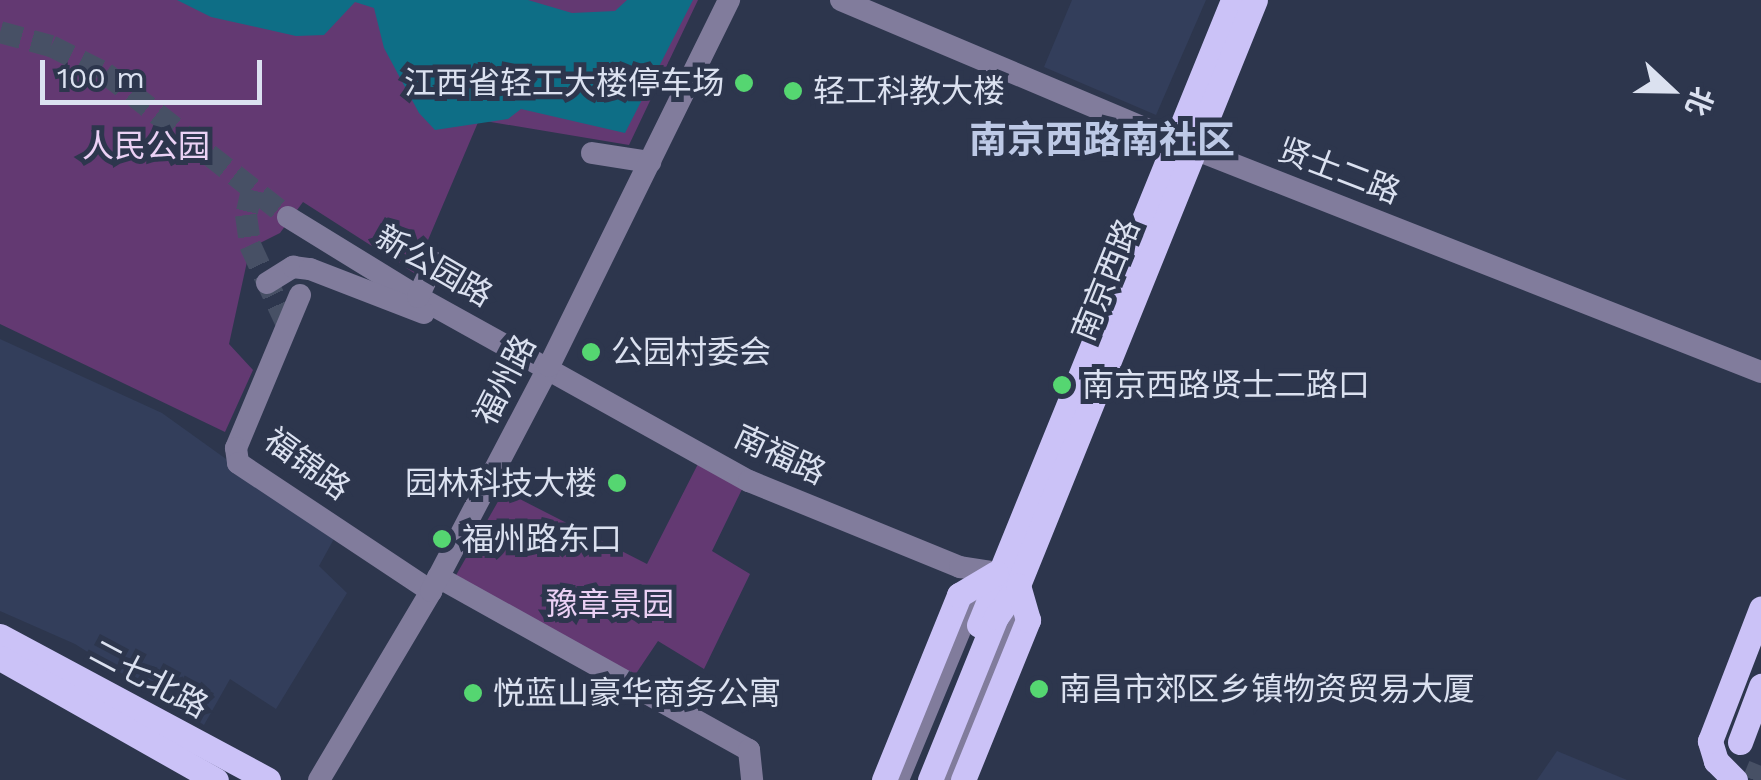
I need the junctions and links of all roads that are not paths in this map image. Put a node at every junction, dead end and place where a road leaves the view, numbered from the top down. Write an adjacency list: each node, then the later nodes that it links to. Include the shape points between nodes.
1 (729, 0): 7 (street, 福州路)
2 (841, 0): 5 (street, 贤士二路)
3 (1232, 0): 5 (main road, 南京西路)
4 (1255, 0): 5 (main road, 南京西路)
5 (1184, 145): 15 (street, 贤士二路); 16 (main road, 南京西路)
6 (592, 153): 7 (street)
7 (650, 162): 14 (street, 福州路)
8 (288, 217): 12 (street, 新公园路)
9 (434, 263): 12 (street)
10 (267, 283): 13 (street, via 293,266 310,269)
11 (300, 296): 17 (street, 福锦路, via 236,448 238,464)
12 (418, 298): 13 (street, 新公园路)
13 (506, 344): 14 (street, 新公园路)
14 (550, 366): 16 (street, 南福路, via 749,481 960,567); 17 (street, 福州路)
15 (1761, 372)
16 (1007, 579): 27 (main road, via 959,595); 28 (street, via 970,606); 29 (main road); 30 (main road); 31 (street, via 1010,627); 32 (main road, via 1028,620)
17 (435, 584): 25 (street, 福州路); 26 (street, 福锦路, via 749,750)
18 (1761, 609): 33 (main road, via 1710,741 1716,761)
19 (0, 636): 24 (main road, 二七北路)
20 (0, 658): 23 (main road, 二七北路)
21 (1761, 686): 22 (main road)
22 (1740, 742)
23 (216, 780)
24 (268, 780)
25 (319, 780)
26 (752, 780)
27 (884, 780)
28 (898, 780)
29 (914, 780)
30 (930, 780)
31 (947, 780)
32 (963, 780)
33 (1735, 780)

